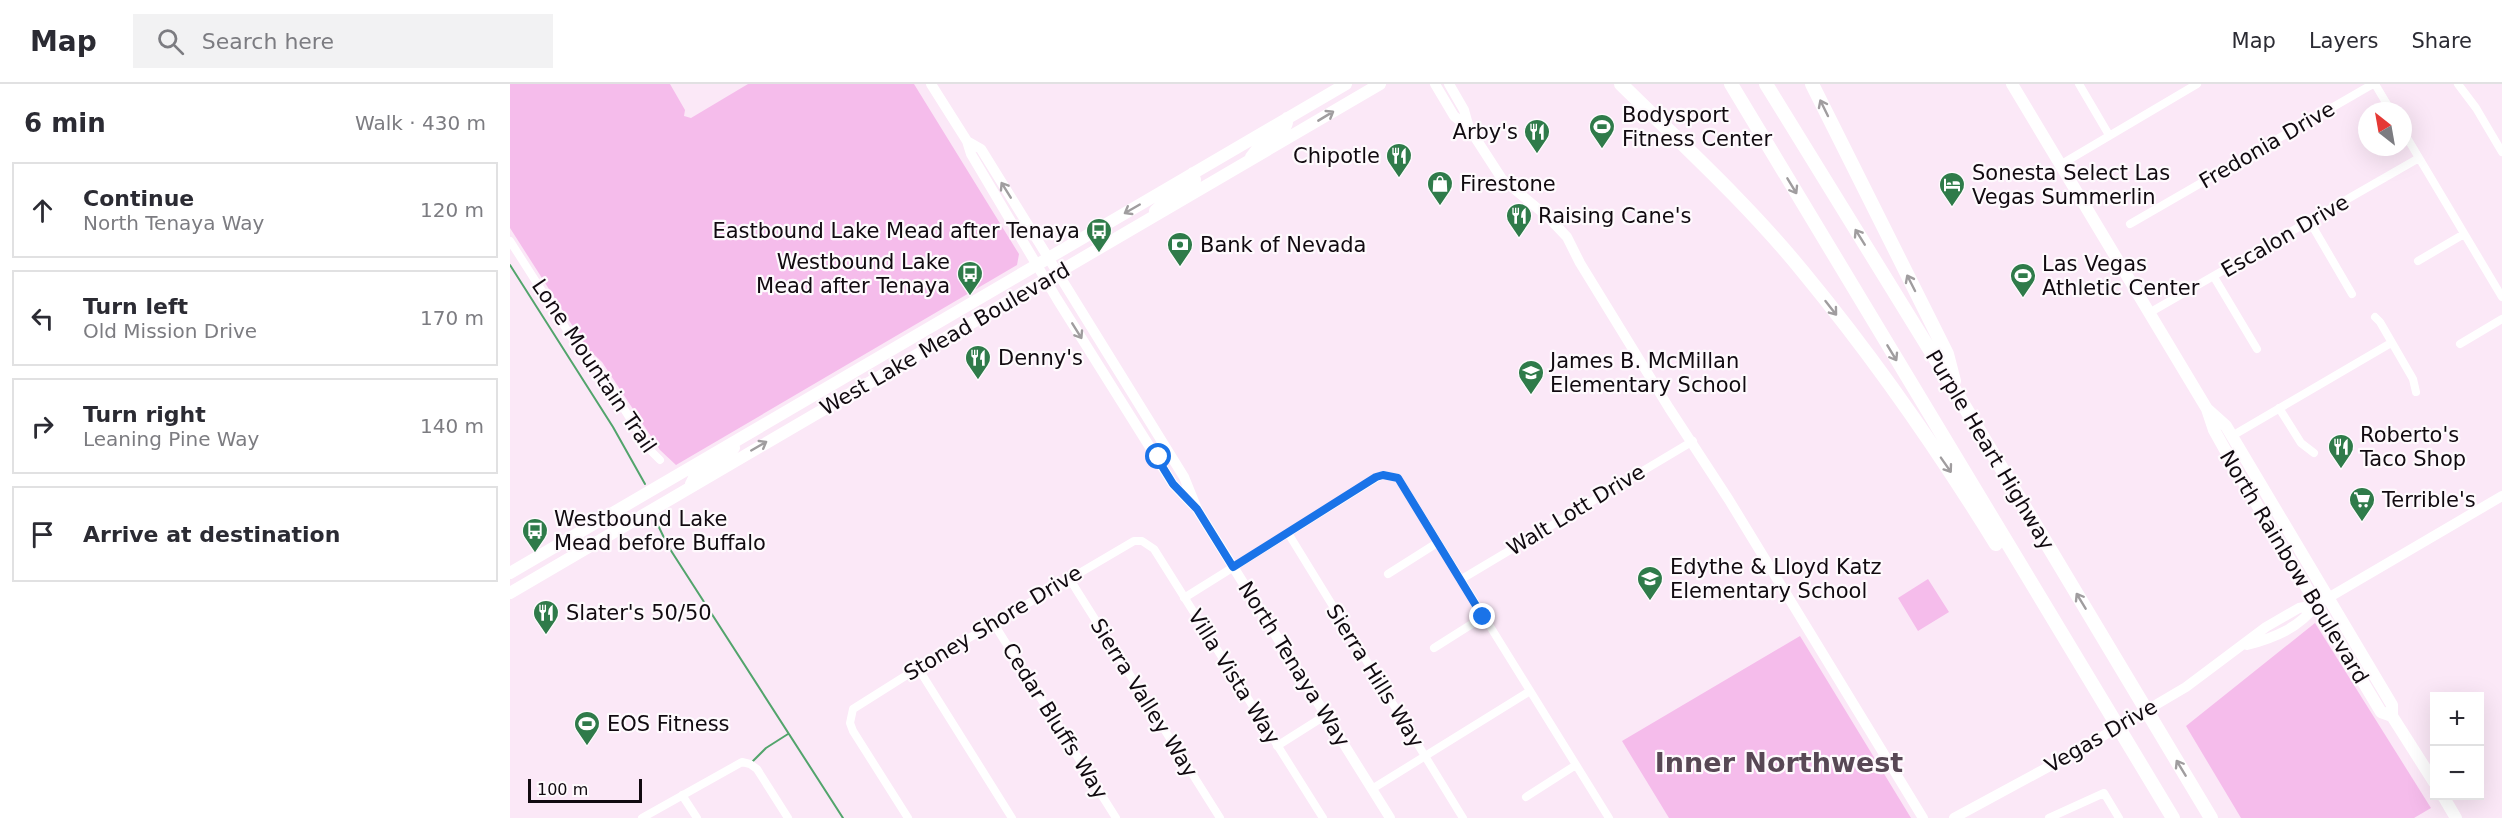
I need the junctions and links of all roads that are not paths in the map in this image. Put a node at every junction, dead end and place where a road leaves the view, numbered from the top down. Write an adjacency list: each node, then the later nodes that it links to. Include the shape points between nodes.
1 (931, 84): 20 (main road, North Tenaya Way)
2 (1345, 84): 16 (main road, West Lake Mead Boulevard); 18 (main road, via 1327,103 1296,122)
3 (1380, 84): 18 (main road, West Lake Mead Boulevard, one-way to 3)
4 (1435, 84): 17 (main road, via 1454,116)
5 (1449, 84): 17 (main road)
6 (1621, 84): 85 (highway, one-way to 85, via 1703,164 1810,280 1939,455 2014,573)
7 (1731, 84): 85 (highway, Purple Heart Highway, one-way to 85)
8 (1766, 84): 51 (highway, Purple Heart Highway, one-way to 8)
9 (1812, 84): 51 (highway, one-way to 9, via 1947,354)
10 (2012, 84): 26 (main road, North Rainbow Boulevard)
11 (2079, 84): 19 (street)
12 (2197, 84): 19 (street)
13 (2374, 84): 15 (street); 30 (street, Fredonia Drive)
14 (2458, 84): 23 (street)
15 (2385, 102)
16 (1287, 118): 21 (main road, West Lake Mead Boulevard); 25 (main road, via 1285,129 1263,142)
17 (1469, 128): 58 (main road, via 1502,179 1563,231 1669,408)
18 (1297, 133): 25 (main road, West Lake Mead Boulevard)
19 (2109, 135): 26 (street)
20 (967, 141): 34 (main road, North Tenaya Way, one-way to 20, via 981,149); 36 (main road, North Tenaya Way)
21 (1239, 146): 27 (main road, West Lake Mead Boulevard); 28 (main road, via 1230,160 1205,176)
22 (2412, 146): 24 (street)
23 (2502, 152)
24 (2419, 158): 29 (street, Escalon Drive); 32 (street)
25 (1246, 163): 28 (main road, West Lake Mead Boulevard)
26 (2060, 165): 42 (main road, North Rainbow Boulevard)
27 (1193, 173): 31 (main road, via 1193,183); 34 (main road, West Lake Mead Boulevard, one-way to 34)
28 (1203, 189): 31 (main road, West Lake Mead Boulevard)
29 (2310, 222): 38 (street, Escalon Drive); 40 (street)
30 (2130, 224)
31 (1136, 228): 37 (main road, West Lake Mead Boulevard)
32 (2464, 234): 35 (street); 41 (street)
33 (510, 241): 61 (street, Lone Mountain Trail, via 579,349 597,367)
34 (1048, 257): 36 (main road, West Lake Mead Boulevard); 37 (main road, North Tenaya Way)
35 (2418, 261)
36 (1037, 264): 39 (main road, North Tenaya Way); 48 (main road, West Lake Mead Boulevard)
37 (1058, 274): 39 (main road, West Lake Mead Boulevard); 57 (main road, North Tenaya Way)
38 (2214, 277): 42 (street, Escalon Drive); 47 (street)
39 (1046, 281): 49 (main road, West Lake Mead Boulevard); 54 (main road, North Tenaya Way, one-way to 54)
40 (2352, 294)
41 (2502, 297)
42 (2149, 313): 53 (main road, North Rainbow Boulevard)
43 (2374, 317): 45 (street)
44 (2502, 319): 46 (street)
45 (2391, 343): 50 (street, via 2413,379); 52 (street)
46 (2460, 344)
47 (2257, 349)
48 (881, 356): 49 (main road); 55 (main road, West Lake Mead Boulevard)
49 (889, 370): 64 (main road, West Lake Mead Boulevard, one-way to 49)
50 (2416, 392)
51 (1957, 394): 114 (highway, Purple Heart Highway, one-way to 51)
52 (2279, 408): 56 (street); 59 (street, via 2301,444)
53 (2207, 409): 56 (main road, North Rainbow Boulevard); 81 (main road, North Rainbow Boulevard, via 2218,438)
54 (1127, 411): 57 (main road, via 1155,441); 60 (main road, North Tenaya Way)
55 (750, 432): 63 (main road, West Lake Mead Boulevard); 64 (main road, via 728,454 696,474)
56 (2232, 436): 80 (main road, North Rainbow Boulevard)
57 (1162, 441): 62 (main road, North Tenaya Way)
58 (1693, 441): 77 (street, Walt Lott Drive); 109 (main road)
59 (2314, 453)
60 (1157, 458): 62 (main road, via 1163,458); 66 (main road, North Tenaya Way, via 1173,484)
61 (660, 460)
62 (1184, 477): 66 (main road, North Tenaya Way)
63 (669, 479): 67 (main road, via 683,480 633,512); 69 (main road, West Lake Mead Boulevard)
64 (692, 486): 67 (main road, West Lake Mead Boulevard)
65 (2502, 495): 80 (main road, Vegas Drive)
66 (1197, 509): 72 (main road, North Tenaya Way)
67 (624, 525): 75 (main road, West Lake Mead Boulevard)
68 (1288, 533): 71 (street, via 1376,477 1388,475 1403,484); 72 (street); 91 (street, Sierra Hills Way)
69 (575, 535): 73 (main road, West Lake Mead Boulevard); 75 (main road, via 538,568)
70 (1142, 541): 76 (street, Stoney Shore Drive, via 1128,543); 79 (street, Villa Vista Way, via 1154,549)
71 (1437, 543): 74 (street); 77 (street)
72 (1233, 567): 79 (street); 88 (main road, North Tenaya Way)
73 (510, 573)
74 (1388, 574)
75 (540, 576): 78 (main road, West Lake Mead Boulevard)
76 (1069, 578): 83 (street, Stoney Shore Drive); 104 (street, Sierra Valley Way)
77 (1460, 580): 82 (street)
78 (510, 593)
79 (1184, 598): 90 (street, Villa Vista Way)
80 (2328, 598): 81 (main road, Vegas Drive); 89 (main road, North Rainbow Boulevard, via 2392,705)
81 (2316, 605): 89 (main road, North Rainbow Boulevard, via 2381,712); 110 (main road, Vegas Drive, via 2306,619 2272,639 2244,646 2168,698)
82 (1483, 617): 84 (street); 87 (street)
83 (994, 624): 86 (street, Stoney Shore Drive); 103 (street, Cedar Bluffs Way)
84 (1434, 648)
85 (2079, 664): 113 (highway, Purple Heart Highway)
86 (918, 668): 101 (street, Stoney Shore Drive, via 859,704 850,716 853,730); 102 (street)
87 (1530, 691): 91 (street); 92 (street)
88 (1326, 715): 90 (street); 94 (main road, North Tenaya Way)
89 (2392, 716): 93 (main road, North Rainbow Boulevard)
90 (1277, 746): 105 (street, Villa Vista Way)
91 (1425, 756): 94 (street); 107 (street, Sierra Hills Way)
92 (1576, 765): 96 (street); 108 (street)
93 (2430, 777)
94 (1372, 789): 106 (main road, North Tenaya Way)
95 (682, 795): 98 (street); 99 (street); 100 (street, via 735,764 750,764)
96 (1526, 797)
97 (2446, 800): 115 (main road)
98 (642, 818)
99 (697, 818)
100 (788, 818)
101 (908, 818)
102 (1012, 818)
103 (1116, 818)
104 (1220, 818)
105 (1323, 818)
106 (1390, 818)
107 (1463, 818)
108 (1609, 818)
109 (1923, 818)
110 (1954, 818)
111 (2049, 818): 112 (street, via 2104,793)
112 (2119, 818)
113 (2173, 818)
114 (2211, 818)
115 (2456, 818)

